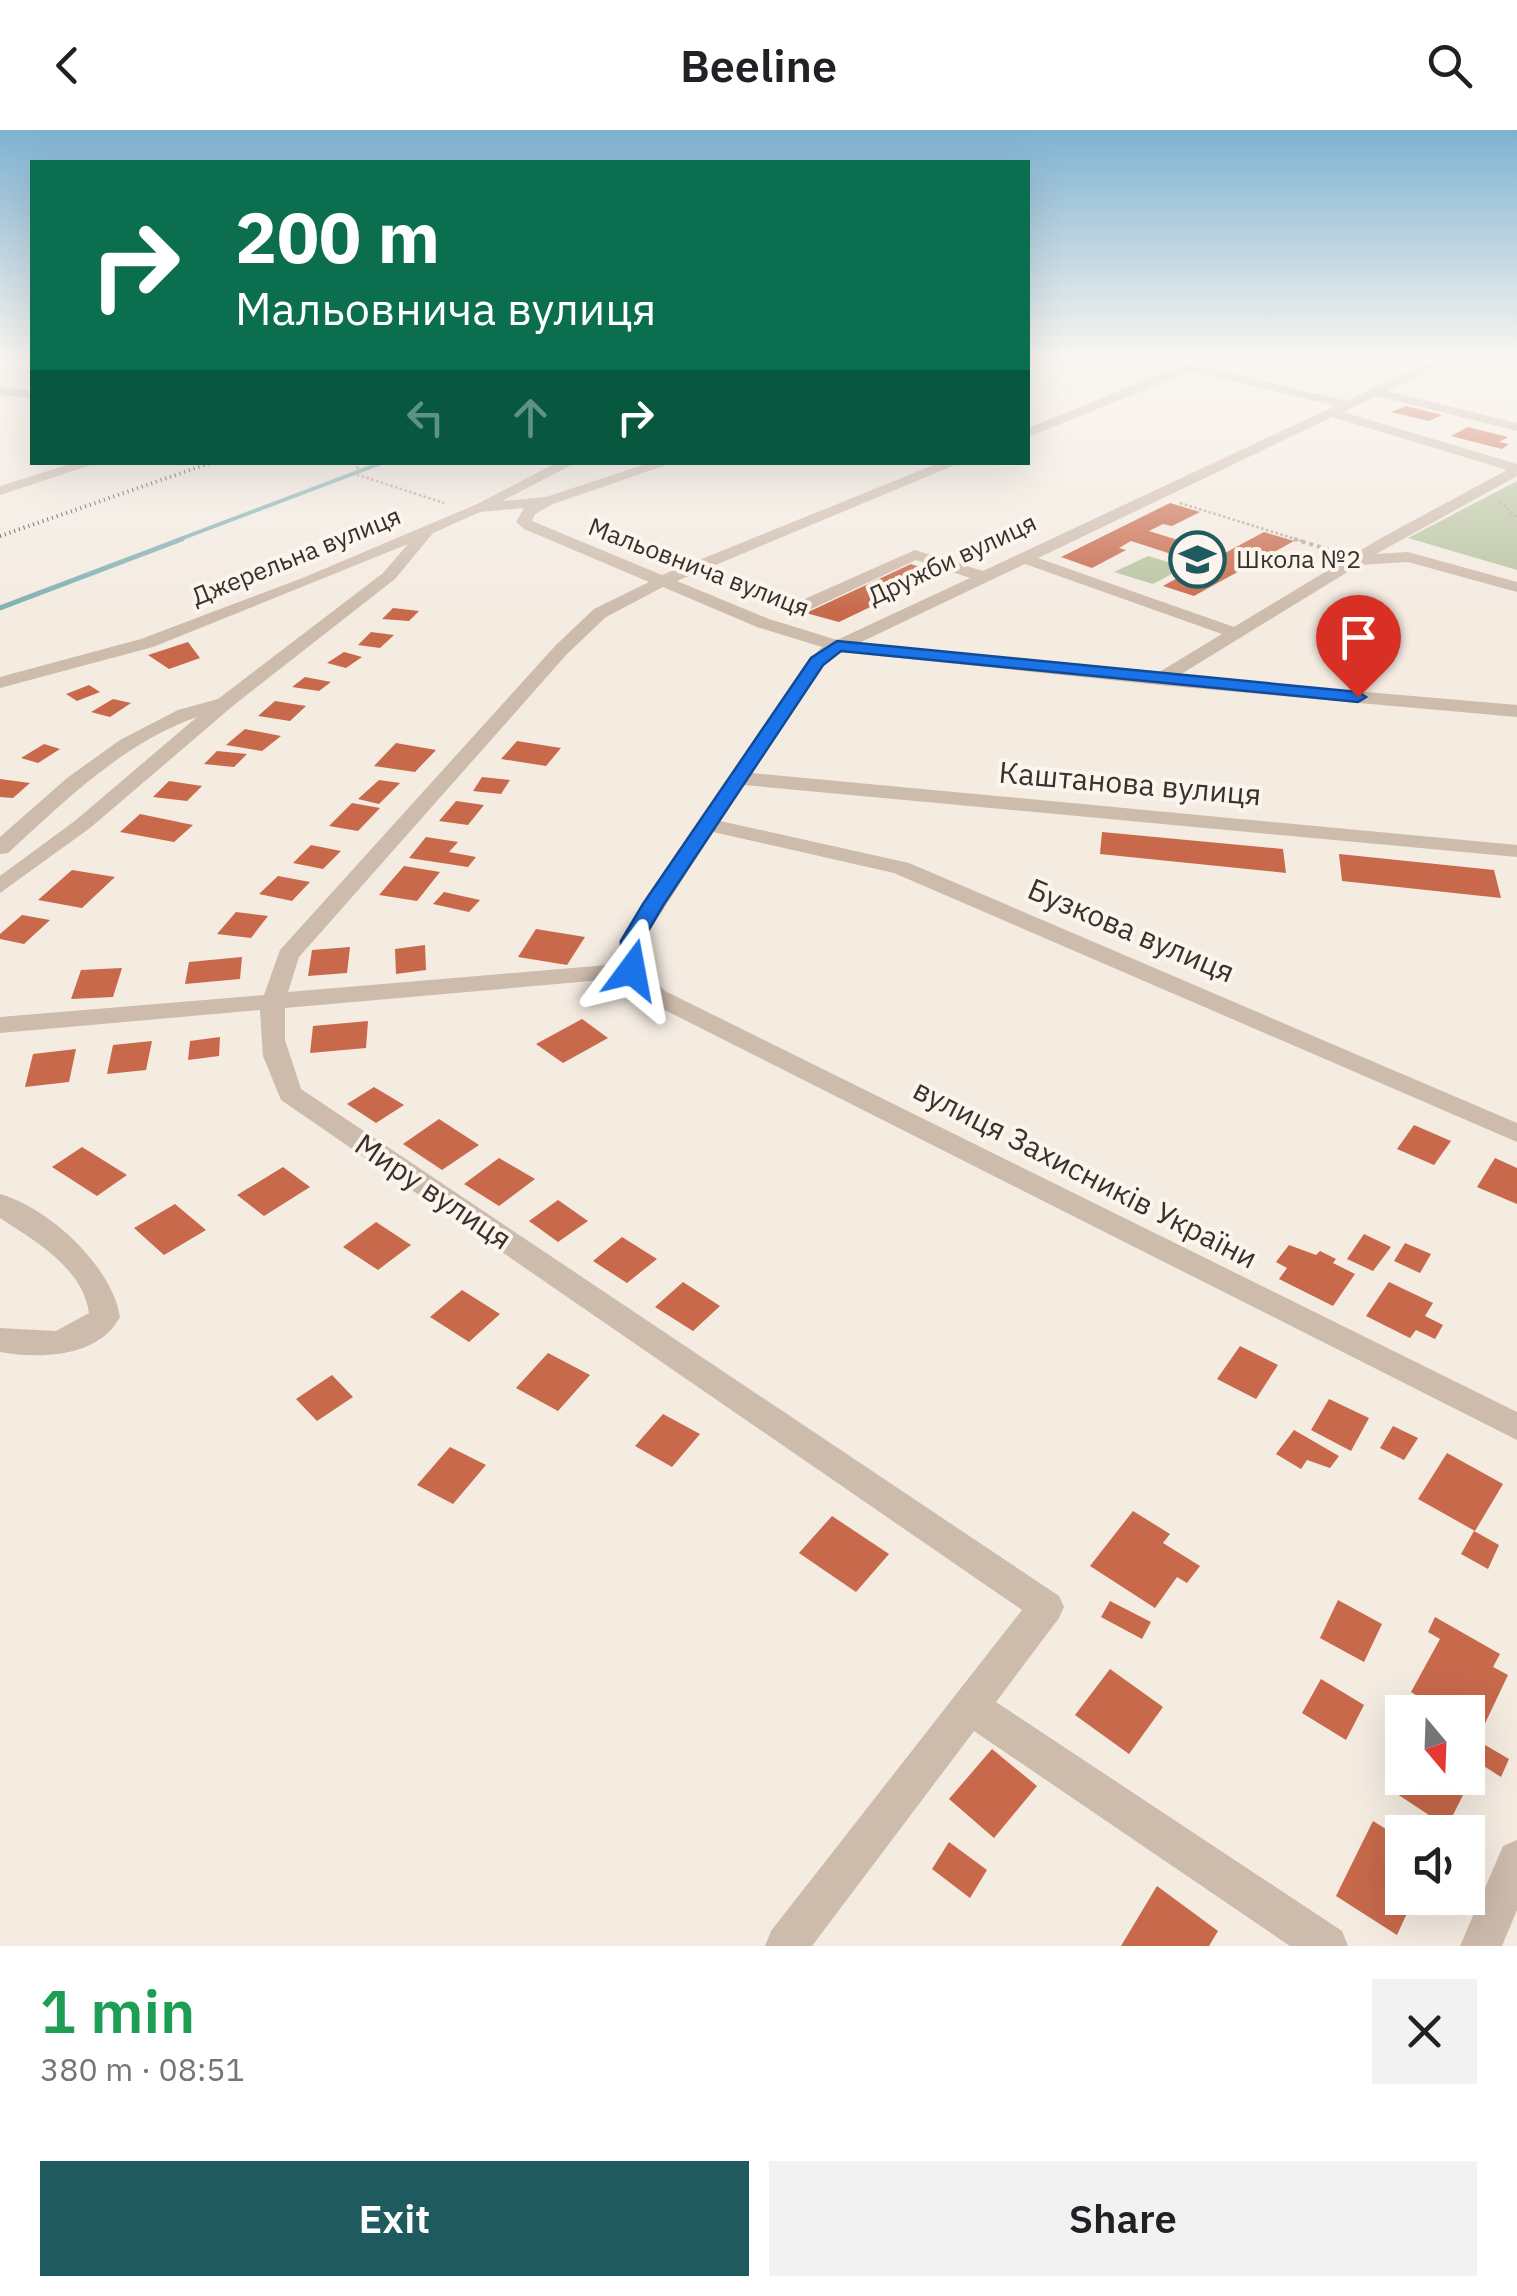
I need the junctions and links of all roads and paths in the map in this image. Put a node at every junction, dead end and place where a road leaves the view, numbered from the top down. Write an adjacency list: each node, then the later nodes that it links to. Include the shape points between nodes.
1 (1265, 444): 10 (street, Дружби вулиця)
2 (1434, 444): 8 (street)
3 (83, 465): 9 (street)
4 (358, 465): 12 (path, via 355,474)
5 (564, 465): 12 (street)
6 (659, 465): 11 (street, Джерельна вулиця)
7 (948, 465): 17 (street, Миру вулиця)
8 (1517, 469): 15 (street)
9 (0, 490)
10 (1153, 495): 14 (street, Дружби вулиця); 15 (path)
11 (548, 501): 12 (street, Джерельна вулиця); 17 (street, Мальовнича вулиця, via 524,522)
12 (472, 510): 13 (street, Джерельна вулиця)
13 (430, 528): 23 (street, Джерельна вулиця, via 147,643); 24 (street, via 389,576)
14 (1021, 557): 16 (street, Дружби вулиця); 20 (street)
15 (1360, 560): 18 (street, via 1408,557); 20 (street)
16 (981, 576): 19 (street, via 915,555); 21 (street, Дружби вулиця)
17 (663, 581): 21 (street, Мальовнича вулиця); 32 (street, Миру вулиця, via 600,613 560,650 288,954)
18 (1517, 587)
19 (797, 608)
20 (1234, 633): 22 (street)
21 (837, 646): 22 (street, Мальовнича вулиця); 26 (street, Дружби вулиця, via 817,662)
22 (1159, 680): 25 (street, Мальовнича вулиця)
23 (0, 683)
24 (227, 702): 28 (street, via 169,720 112,752); 30 (street)
25 (1517, 711)
26 (738, 778): 27 (street, Дружби вулиця); 29 (street, Каштанова вулиця)
27 (707, 824): 31 (street, Дружби вулиця, via 631,941); 34 (street, Бузкова вулиця, via 901,868)
28 (0, 848)
29 (1517, 851)
30 (0, 886)
31 (632, 970): 32 (street); 37 (street, вулиця Захисників України, via 656,996)
32 (272, 1002): 33 (street); 38 (street, Миру вулиця, via 273,1057 290,1094 1046,1607)
33 (0, 1025)
34 (1517, 1133)
35 (0, 1204): 36 (street, via 62,1245 106,1304 97,1326 56,1345)
36 (0, 1340)
37 (1517, 1426)
38 (973, 1708): 40 (street, Миру вулиця); 41 (street)
39 (1517, 1860): 42 (street)
40 (786, 1946)
41 (1327, 1946)
42 (1480, 1946)

